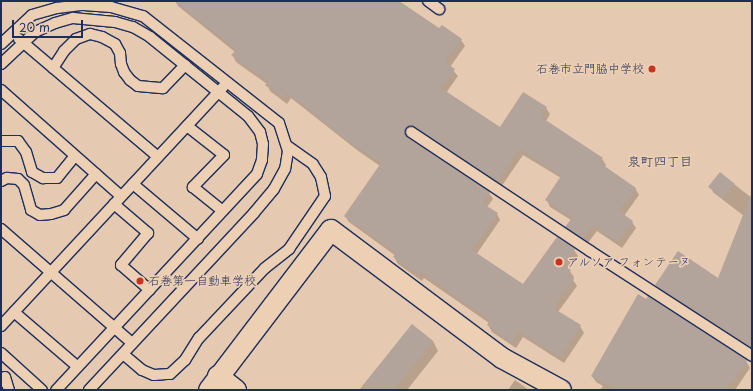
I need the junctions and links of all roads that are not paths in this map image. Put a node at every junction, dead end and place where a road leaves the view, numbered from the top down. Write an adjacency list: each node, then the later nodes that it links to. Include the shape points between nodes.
1 (428, 1): 2 (lane)
2 (439, 9)
3 (12, 33): 4 (lane); 5 (lane); 9 (lane, via 32,15 57,8 83,5 111,7 143,16)
4 (24, 43): 6 (lane); 7 (lane, via 35,32 55,23 73,18 103,20 133,27); 8 (lane)
5 (1, 44)
6 (1, 64)
7 (185, 65): 8 (lane, via 163,88 138,86 124,72 120,53 115,44 90,34 76,39 64,50); 11 (lane)
8 (53, 68): 17 (lane)
9 (227, 82): 11 (lane); 15 (lane, via 279,123)
10 (1, 90): 16 (lane)
11 (218, 92): 12 (lane); 23 (lane, via 248,116 260,132 263,144 262,160 257,174)
12 (187, 126): 17 (lane); 23 (lane, via 224,155 193,187)
13 (411, 132): 34 (lane)
14 (1, 141): 16 (lane, via 18,141 26,152 32,172 43,178 58,178)
15 (286, 146): 31 (lane, via 288,152 285,169 274,189 254,214); 33 (lane, via 312,164 321,177 326,196 289,249 265,268 199,338 185,360 170,374 154,375 142,370)
16 (75, 156): 18 (lane)
17 (158, 157): 20 (lane)
18 (96, 174): 19 (lane, via 64,210 40,215 31,210 24,185 18,179 7,178); 21 (lane)
19 (1, 181)
20 (133, 184): 21 (lane); 25 (lane)
21 (122, 196): 22 (lane)
22 (114, 204): 26 (lane); 27 (lane, via 148,233 121,265)
23 (223, 211): 25 (lane)
24 (3, 235): 26 (lane)
25 (198, 239): 27 (lane)
26 (50, 273): 28 (lane); 30 (lane)
27 (150, 290): 30 (lane)
28 (14, 312): 29 (lane); 35 (lane)
29 (1, 325)
30 (114, 328): 31 (lane); 35 (lane)
31 (132, 343): 33 (lane)
32 (1, 353): 39 (lane)
33 (123, 354): 41 (lane)
34 (752, 356)
35 (78, 367): 40 (lane)
36 (1, 382): 38 (lane, via 5,377)
37 (213, 383): 42 (street); 43 (street, via 331,230 502,358)
38 (9, 390)
39 (42, 390)
40 (56, 390)
41 (89, 390)
42 (236, 390)
43 (561, 390)

